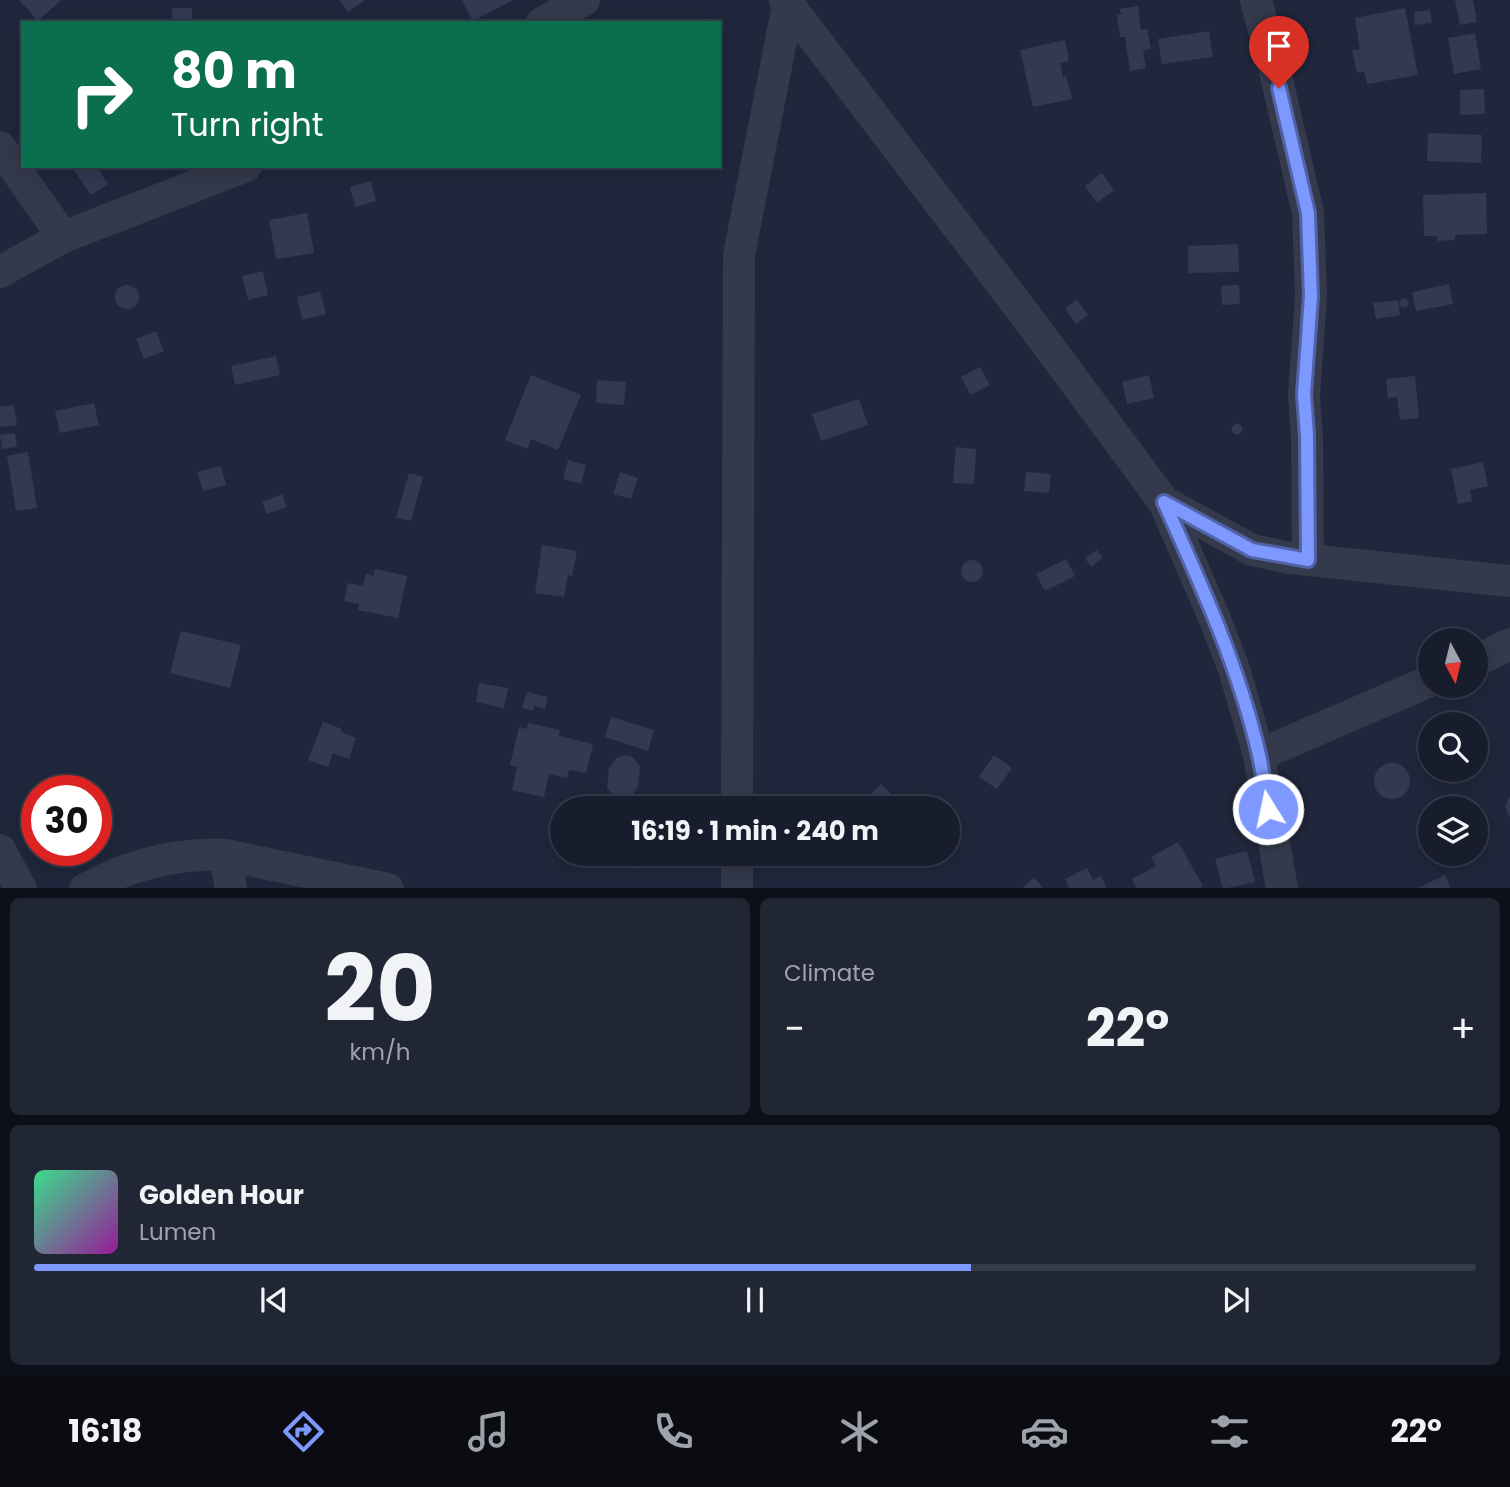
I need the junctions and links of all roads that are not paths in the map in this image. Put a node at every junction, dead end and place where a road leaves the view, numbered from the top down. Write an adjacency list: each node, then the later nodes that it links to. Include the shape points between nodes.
1 (584, 0): 4 (street)
2 (1256, 0): 10 (street, via 1308,213 1311,296 1304,394)
3 (787, 1): 9 (street); 16 (street, via 739,255)
4 (546, 21)
5 (0, 148): 7 (street)
6 (241, 168): 7 (street)
7 (63, 237): 8 (street)
8 (0, 272)
9 (1164, 502): 10 (street, via 1252,550); 15 (street, via 1234,669)
10 (1308, 560): 11 (street)
11 (1510, 581)
12 (1510, 644): 13 (street)
13 (1488, 655)
14 (1418, 686): 15 (street)
15 (1259, 755): 25 (street)
16 (737, 796)
17 (0, 850): 20 (street)
18 (225, 855): 21 (street, via 166,859 110,875); 22 (street); 23 (street)
19 (737, 866): 24 (street)
20 (20, 888)
21 (85, 888)
22 (231, 888)
23 (388, 888)
24 (737, 888)
25 (1282, 888)

